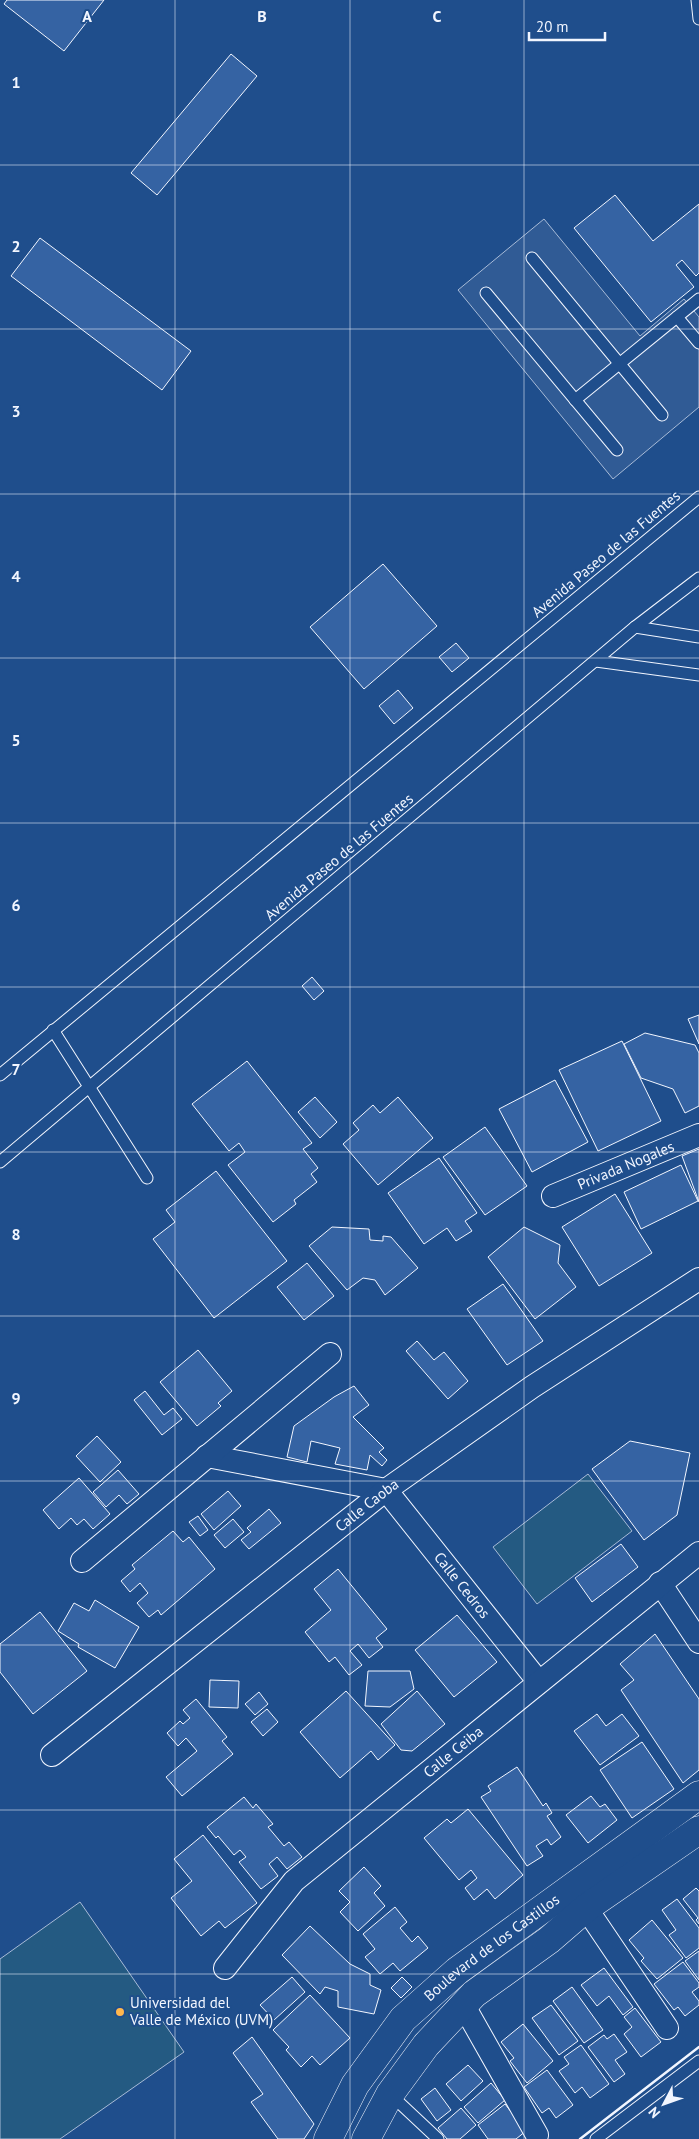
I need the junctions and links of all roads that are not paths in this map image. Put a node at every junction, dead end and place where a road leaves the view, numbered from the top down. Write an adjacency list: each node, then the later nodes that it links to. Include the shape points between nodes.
1 (697, 0): 2 (lane)
2 (699, 19)
3 (532, 258): 8 (lane)
4 (486, 294): 9 (lane)
5 (699, 299): 6 (lane)
6 (677, 317): 7 (lane); 8 (lane)
7 (699, 343)
8 (620, 364): 9 (lane); 10 (lane)
9 (575, 400): 11 (lane)
10 (662, 415)
11 (617, 450)
12 (699, 497): 18 (lane, Avenida Paseo de las Fuentes)
13 (699, 578): 14 (lane, Avenida Paseo de las Fuentes)
14 (636, 628): 15 (lane); 16 (lane, Avenida Paseo de las Fuentes)
15 (699, 637)
16 (596, 661): 17 (lane); 20 (lane, Avenida Paseo de las Fuentes)
17 (699, 676)
18 (53, 1030): 19 (lane, Avenida Paseo de las Fuentes); 20 (lane)
19 (0, 1075)
20 (90, 1086): 22 (lane, Avenida Paseo de las Fuentes); 23 (lane)
21 (699, 1135): 24 (street, Privada Nogales)
22 (0, 1162)
23 (147, 1178)
24 (554, 1196)
25 (699, 1279): 28 (street, Calle Caoba, via 532,1387)
26 (330, 1354): 27 (street)
27 (207, 1456): 28 (street); 30 (street)
28 (386, 1490): 33 (street, Calle Cedros); 34 (street, Calle Caoba)
29 (697, 1559): 31 (street, Calle Ceiba)
30 (82, 1562)
31 (660, 1583): 32 (street); 33 (street, Calle Ceiba)
32 (699, 1642)
33 (538, 1681): 39 (street, Calle Ceiba, via 294,1880)
34 (52, 1755)
35 (699, 1794): 38 (street, Boulevard de los Castillos)
36 (699, 1830): 37 (street, Boulevard de los Castillos)
37 (586, 1908): 40 (street, Boulevard de los Castillos); 42 (street)
38 (486, 1951): 40 (street); 46 (street, Boulevard de los Castillos, via 457,1971 403,2018 355,2085)
39 (225, 1968)
40 (505, 1972): 41 (street, Boulevard de los Castillos, via 474,1994)
41 (464, 2006): 44 (street, Boulevard de los Castillos, via 426,2045); 45 (street)
42 (667, 2028)
43 (699, 2061): 49 (lane)
44 (390, 2094): 47 (street, Boulevard de los Castillos); 48 (lane)
45 (537, 2135)
46 (328, 2139)
47 (366, 2139)
48 (438, 2139)
49 (596, 2139)

